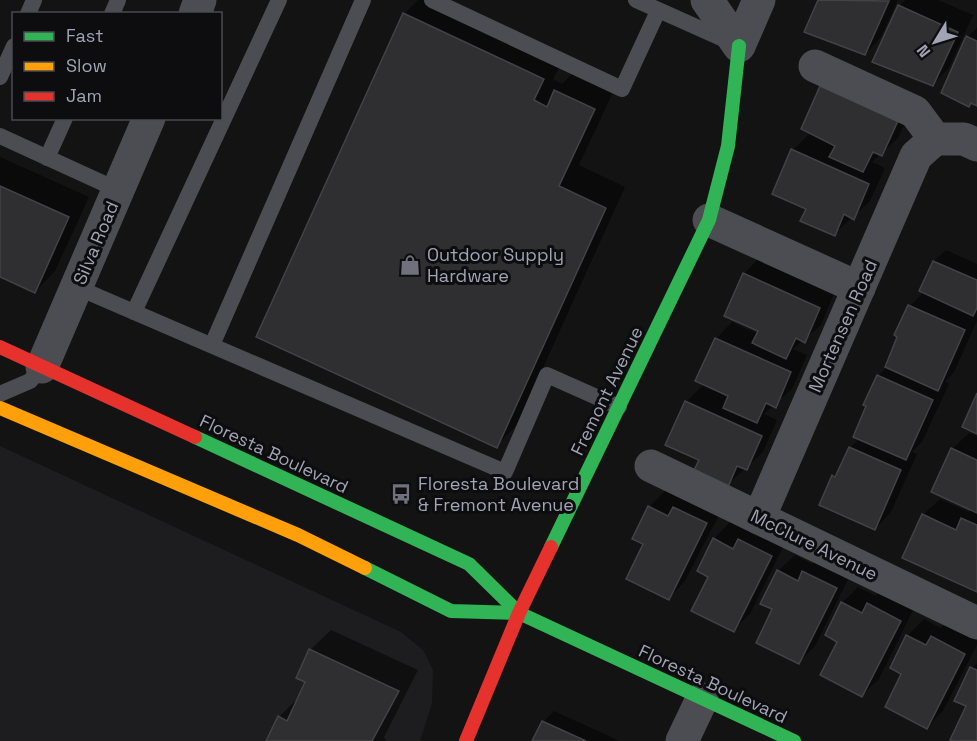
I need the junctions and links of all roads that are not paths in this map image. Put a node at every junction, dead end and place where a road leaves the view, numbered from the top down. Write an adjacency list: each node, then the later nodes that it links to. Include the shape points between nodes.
1 (279, 0): 22 (lane)
2 (363, 0): 23 (lane)
3 (432, 0): 7 (lane, via 622,89)
4 (636, 0): 7 (lane)
5 (707, 0): 8 (street)
6 (759, 0): 8 (street)
7 (658, 11): 8 (lane)
8 (740, 46): 19 (street, Fremont Avenue, via 728,146)
9 (12, 50): 11 (lane)
10 (815, 66): 15 (street, via 915,112)
11 (0, 77)
12 (64, 120): 17 (lane)
13 (148, 120): 18 (street, Silva Road)
14 (0, 136): 17 (lane)
15 (935, 139): 16 (street, via 964,139); 21 (street, Mortensen Road, via 916,156)
16 (977, 145)
17 (47, 158): 18 (lane)
18 (118, 190): 20 (street, Silva Road)
19 (709, 220): 21 (street); 27 (street, Fremont Avenue)
20 (76, 287): 22 (lane); 25 (street, Silva Road)
21 (859, 288): 30 (street, Mortensen Road)
22 (134, 312): 23 (lane)
23 (212, 345): 27 (lane, via 506,472 547,375)
24 (0, 346): 25 (street, Floresta Boulevard)
25 (42, 367): 26 (lane, via 30,381); 31 (street, Floresta Boulevard, via 469,564)
26 (0, 394)
27 (619, 407): 31 (street, Fremont Avenue)
28 (0, 408): 31 (street, Floresta Boulevard, via 298,535 451,610)
29 (651, 466): 30 (street, McClure Avenue)
30 (759, 518): 32 (street, McClure Avenue)
31 (519, 614): 33 (street, Floresta Boulevard); 34 (street, Fremont Avenue)
32 (977, 623)
33 (702, 699): 35 (street); 36 (street, Floresta Boulevard)
34 (466, 741)
35 (682, 741)
36 (794, 741)

